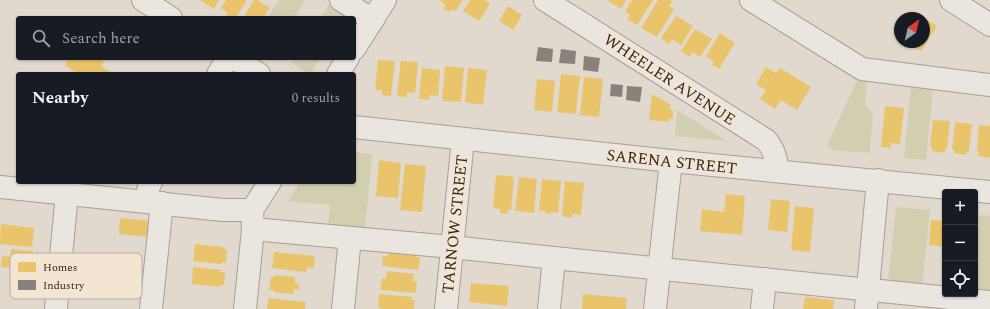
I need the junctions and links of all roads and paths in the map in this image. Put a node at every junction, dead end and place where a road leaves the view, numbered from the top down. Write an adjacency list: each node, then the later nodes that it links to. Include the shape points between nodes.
1 (143, 0): 7 (street)
2 (341, 0): 8 (street)
3 (385, 0): 8 (street)
4 (545, 0): 21 (street, WHEELER AVENUE, via 766,140 777,162)
5 (751, 0): 17 (street, via 862,69)
6 (951, 0): 9 (street)
7 (169, 16)
8 (372, 20): 10 (street)
9 (990, 25)
10 (356, 46)
11 (227, 60): 14 (street)
12 (237, 60): 15 (street)
13 (347, 60): 16 (street)
14 (219, 72)
15 (256, 72)
16 (339, 72)
17 (990, 85)
18 (356, 127): 19 (street, SARENA STREET)
19 (462, 139): 20 (street, SARENA STREET); 30 (street, TARNOW STREET)
20 (671, 161): 21 (street, SARENA STREET); 33 (street)
21 (777, 171): 22 (street, SARENA STREET)
22 (878, 180): 25 (street, SARENA STREET); 36 (street)
23 (269, 184): 28 (street)
24 (0, 187): 26 (street)
25 (990, 192)
26 (67, 194): 27 (street); 31 (street)
27 (153, 196): 28 (street, via 223,210); 39 (street)
28 (253, 219): 29 (street); 40 (street)
29 (350, 238): 30 (street); 41 (street)
30 (452, 247): 32 (street); 42 (street, TARNOW STREET)
31 (61, 253)
32 (554, 258): 33 (street); 43 (street)
33 (659, 269): 34 (street); 44 (street)
34 (765, 279): 36 (street); 45 (street)
35 (57, 299): 38 (street)
36 (866, 299): 37 (street)
37 (990, 302)
38 (56, 309)
39 (151, 309)
40 (245, 309)
41 (343, 309)
42 (446, 309)
43 (549, 309)
44 (655, 309)
45 (762, 309)

